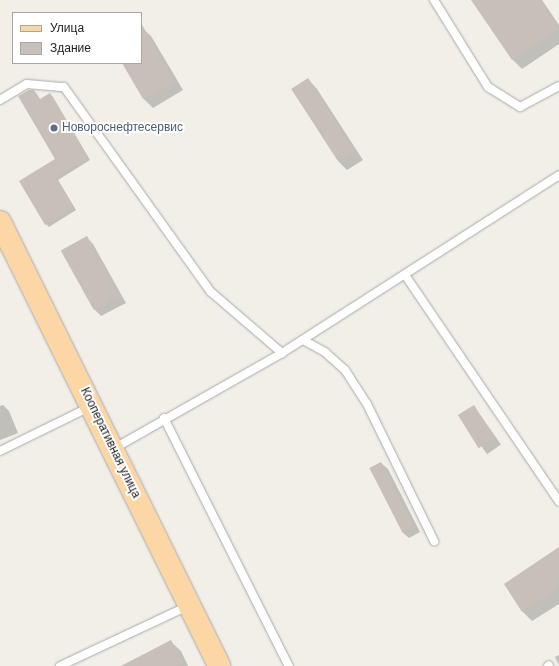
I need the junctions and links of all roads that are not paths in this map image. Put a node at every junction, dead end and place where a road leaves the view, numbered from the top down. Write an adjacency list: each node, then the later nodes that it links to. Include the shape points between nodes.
1 (434, 0): 2 (lane, via 488,87 520,107)
2 (559, 86)
3 (0, 100): 9 (lane, via 27,84 64,87 211,292)
4 (559, 175): 7 (lane)
5 (0, 222): 6 (main road, Кооперативная улица)
6 (5, 245): 10 (main road, Кооперативная улица)
7 (404, 276): 8 (lane); 14 (lane)
8 (303, 340): 9 (lane); 15 (lane, via 326,353 345,370 367,404)
9 (282, 353): 11 (lane)
10 (92, 406): 12 (main road, Кооперативная улица); 13 (lane)
11 (164, 418): 12 (lane); 19 (lane)
12 (113, 449): 16 (main road, Кооперативная улица)
13 (0, 450)
14 (559, 502)
15 (434, 541)
16 (189, 605): 17 (lane); 18 (main road, Кооперативная улица)
17 (60, 666)
18 (219, 666)
19 (289, 666)

